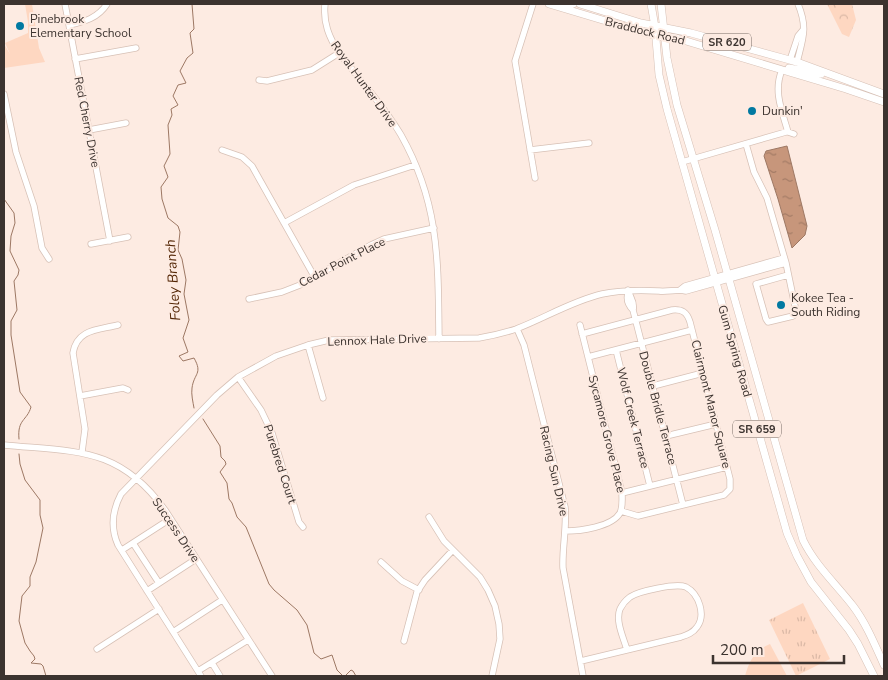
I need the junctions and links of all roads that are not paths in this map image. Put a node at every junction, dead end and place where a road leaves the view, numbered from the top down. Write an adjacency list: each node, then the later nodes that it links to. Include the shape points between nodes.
1 (64, 4): 12 (street, Red Cherry Drive)
2 (107, 4): 12 (street, via 94,17)
3 (325, 4): 18 (street, Royal Hunter Drive, via 329,35)
4 (533, 4): 32 (street, via 514,62)
5 (548, 4): 15 (main road, Braddock Road)
6 (566, 4): 7 (main road)
7 (573, 4)
8 (580, 4): 13 (main road, Braddock Road / SR 620)
9 (650, 4): 13 (main road, Gum Spring Road / SR 659)
10 (661, 4): 14 (main road, Gum Spring Road / SR 659)
11 (798, 4): 20 (street, via 804,18 804,36)
12 (69, 25): 19 (street, Red Cherry Drive)
13 (655, 27): 14 (main road, Braddock Road / SR 620); 15 (main road, Gum Spring Road / SR 659)
14 (664, 28): 16 (main road, Gum Spring Road / SR 659); 20 (main road, Braddock Road / SR 620, via 691,32)
15 (656, 36): 16 (main road, Braddock Road); 34 (main road, Gum Spring Road / SR 659, via 659,75)
16 (665, 37): 21 (main road, Braddock Road / SR 620); 33 (main road, Gum Spring Road / SR 659, via 677,105)
17 (136, 48): 19 (street)
18 (339, 53): 22 (street, via 312,70); 35 (street, Royal Hunter Drive, via 390,118)
19 (75, 59): 28 (street, Red Cherry Drive)
20 (794, 61): 23 (main road, Braddock Road / SR 620)
21 (782, 70): 23 (main road, via 792,68); 26 (main road, Braddock Road / SR 620); 30 (street, via 777,91 791,133)
22 (259, 80)
23 (848, 80): 25 (main road, Braddock Road / SR 620)
24 (4, 94): 42 (street, via 42,248)
25 (884, 94)
26 (884, 102)
27 (126, 123): 28 (street)
28 (89, 130): 40 (street, Red Cherry Drive)
29 (589, 142): 32 (street)
30 (746, 144): 33 (street); 43 (street, via 754,172 767,198)
31 (222, 150): 37 (street, via 242,157 252,166)
32 (530, 150): 36 (street)
33 (694, 159): 34 (street); 46 (main road, Gum Spring Road / SR 659)
34 (682, 162): 47 (main road, Gum Spring Road / SR 659)
35 (415, 165): 37 (street, via 354,185); 38 (street, Royal Hunter Drive, via 424,185)
36 (535, 178)
37 (284, 222): 45 (street)
38 (434, 228): 45 (street, Cedar Point Place, via 384,239); 56 (street, Royal Hunter Drive)
39 (128, 237): 40 (street)
40 (110, 241): 41 (street)
41 (91, 244)
42 (49, 259)
43 (785, 260): 44 (street); 46 (street, Lennox Hale Drive)
44 (788, 275): 44 (street, via 796,314 768,322 756,284)
45 (314, 276): 49 (street, Cedar Point Place, via 282,292)
46 (727, 276): 47 (street, Lennox Hale Drive); 99 (main road, Gum Spring Road / SR 659, via 803,540 815,561 860,616)
47 (715, 280): 48 (street, Lennox Hale Drive, via 667,292); 105 (main road, Gum Spring Road / SR 659, via 787,533 802,568 849,630)
48 (628, 292): 50 (street, Double Bridle Terrace); 53 (street, Lennox Hale Drive, via 582,300)
49 (249, 299)
50 (635, 320): 54 (street, Clairmont Manor Square, via 680,310 687,315); 55 (street, Clairmont Manor Square); 57 (street, Double Bridle Terrace)
51 (118, 325): 65 (street, via 88,332 75,346 73,354)
52 (580, 325): 55 (street, Sycamore Grove Place)
53 (517, 329): 56 (street, Lennox Hale Drive, via 479,338); 81 (street, Racing Sun Drive, via 565,507)
54 (692, 330): 57 (street); 61 (street, Clairmont Manor Square)
55 (582, 334): 60 (street, Sycamore Grove Place)
56 (439, 339): 58 (street, Lennox Hale Drive, via 329,340)
57 (641, 343): 59 (street); 63 (street, Double Bridle Terrace)
58 (308, 345): 62 (street, Lennox Hale Drive, via 276,356); 66 (street)
59 (616, 350): 60 (street); 74 (street, Wolf Creek Terrace)
60 (588, 357): 75 (street, Sycamore Grove Place)
61 (703, 373): 63 (street); 67 (street, Clairmont Manor Square)
62 (238, 377): 72 (street, Lennox Hale Drive); 80 (street, Purebred Court, via 261,410 272,433)
63 (653, 386): 68 (street, Double Bridle Terrace)
64 (128, 390): 65 (street, via 123,388)
65 (80, 396): 70 (street, via 85,429)
66 (323, 398)
67 (716, 424): 68 (street); 71 (street, Clairmont Manor Square)
68 (666, 436): 73 (street, Double Bridle Terrace)
69 (4, 446): 70 (street, Success Drive)
70 (82, 452): 72 (street, Success Drive, via 106,460)
71 (727, 466): 73 (street); 76 (street, Clairmont Manor Square, via 730,489 726,493)
72 (137, 478): 79 (street, Success Drive); 83 (street, Lennox Hale Drive, via 121,494 113,515 114,536)
73 (677, 480): 74 (street); 76 (street, Double Bridle Terrace)
74 (650, 486): 75 (street)
75 (622, 493): 77 (street, Sycamore Grove Place)
76 (683, 505): 77 (street, Clairmont Manor Square, via 638,516)
77 (621, 511): 81 (street, Sycamore Grove Place, via 606,524)
78 (429, 517): 84 (street)
79 (170, 518): 82 (street); 85 (street, Success Drive)
80 (303, 527)
81 (565, 531): 97 (street, Racing Sun Drive, via 563,568)
82 (133, 543): 83 (street); 87 (street)
83 (122, 550): 89 (street, Lennox Hale Drive)
84 (452, 551): 88 (street); 103 (street, via 480,577 495,606 500,639)
85 (196, 559): 87 (street); 90 (street, Success Drive)
86 (381, 562): 88 (street, via 402,581)
87 (159, 583): 89 (street)
88 (419, 590): 94 (street)
89 (147, 591): 91 (street, Lennox Hale Drive)
90 (222, 600): 92 (street); 93 (street, Success Drive)
91 (159, 609): 92 (street, Lennox Hale Drive); 95 (street)
92 (173, 632): 100 (street, Lennox Hale Drive)
93 (248, 640): 98 (street); 102 (street, Success Drive)
94 (404, 641)
95 (98, 649)
96 (627, 650): 96 (street, via 693,632 701,619 696,596 687,588 674,585 630,598 620,609 619,617); 97 (street)
97 (580, 661): 104 (street, Racing Sun Drive)
98 (212, 663): 100 (street); 101 (street)
99 (884, 665)
100 (200, 674)
101 (220, 676)
102 (272, 676)
103 (492, 676)
104 (583, 676)
105 (874, 676)

